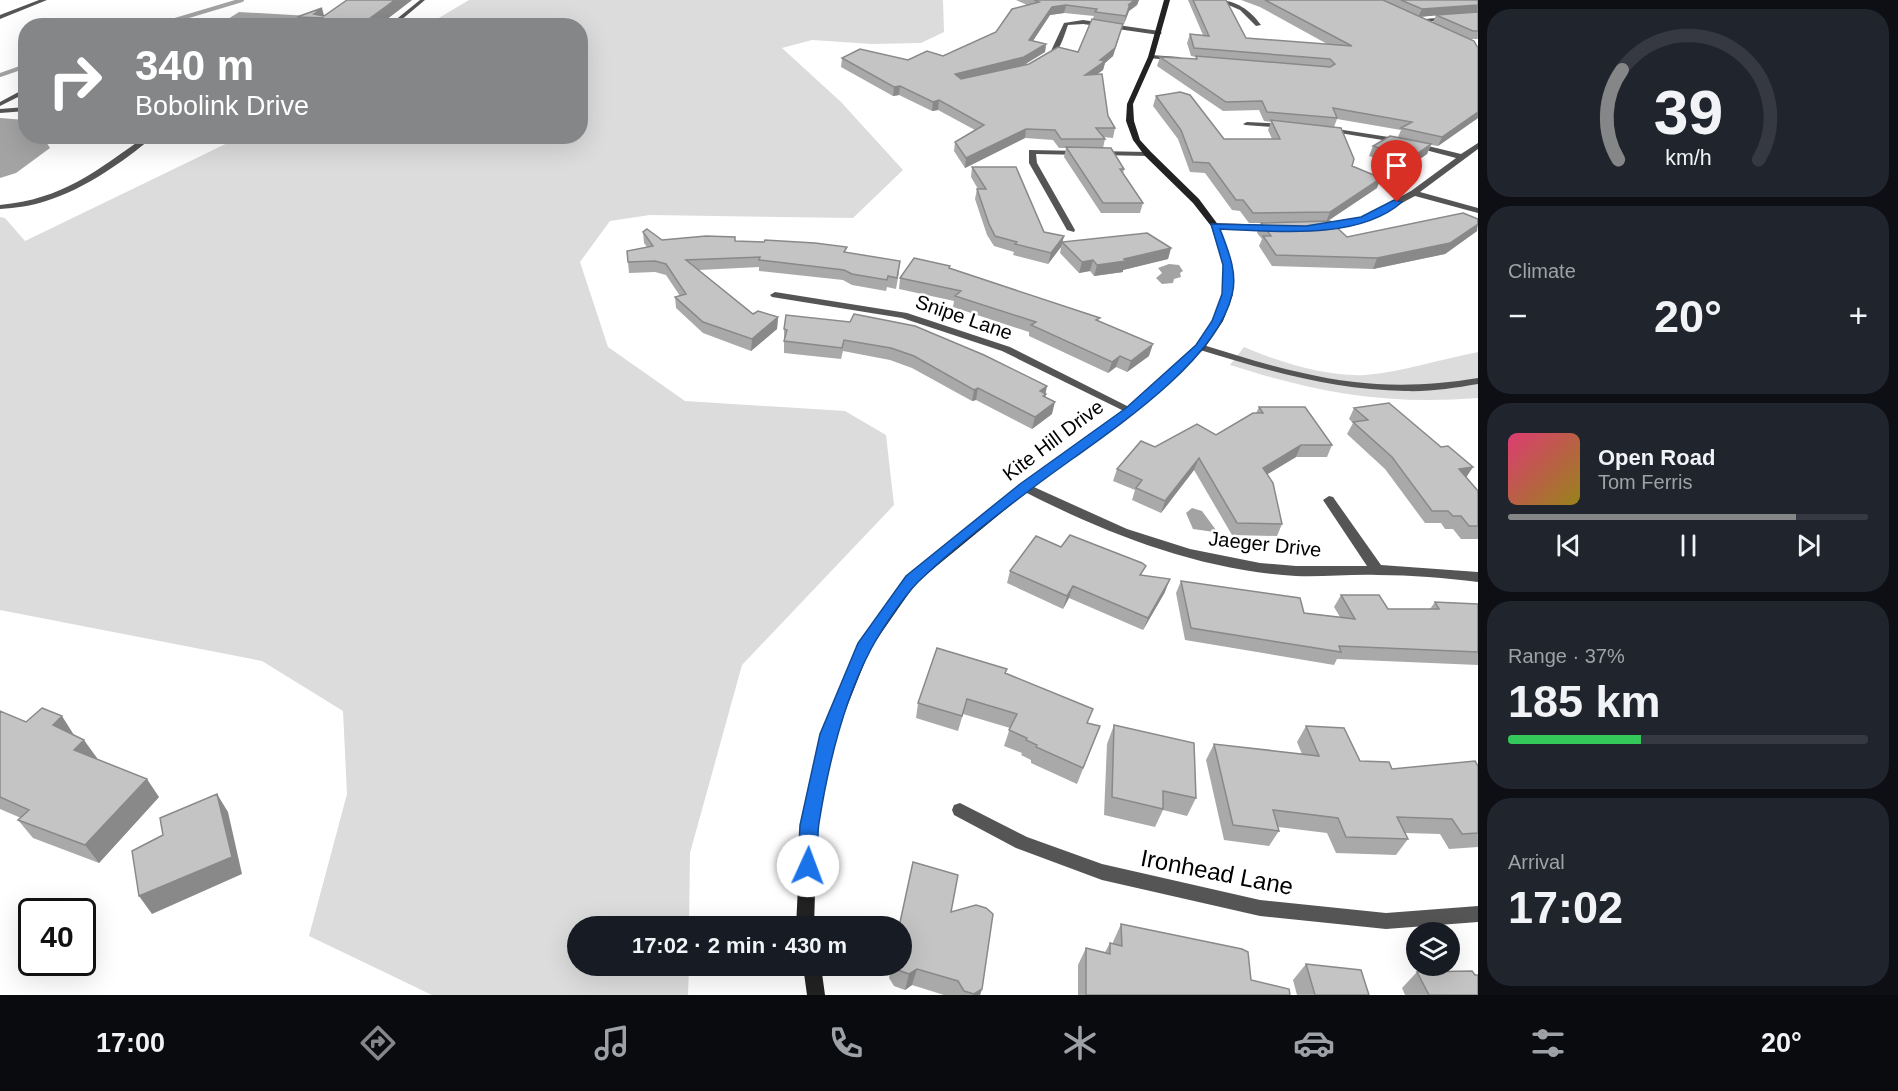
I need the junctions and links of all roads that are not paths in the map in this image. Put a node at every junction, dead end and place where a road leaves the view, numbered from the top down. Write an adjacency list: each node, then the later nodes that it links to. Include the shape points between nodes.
1 (44, 0): 7 (street)
2 (423, 0): 8 (lane)
3 (1167, 0): 12 (street, Kite Hill Drive)
4 (1221, 0): 10 (street, via 1250,13)
5 (1409, 16): 9 (street)
6 (1478, 16): 9 (street)
7 (0, 17)
8 (400, 18)
9 (1418, 20): 11 (street)
10 (1258, 25)
11 (1438, 29)
12 (1159, 33): 13 (street, Kite Hill Drive); 15 (street, via 1083,22 1066,24 1054,52)
13 (1151, 57): 14 (street); 25 (street, Kite Hill Drive, via 1130,104 1130,121)
14 (1186, 60)
15 (1035, 63)
16 (18, 94): 17 (lane)
17 (0, 104)
18 (18, 110): 19 (lane)
19 (0, 111)
20 (1247, 124): 21 (street)
21 (1292, 126)
22 (1314, 127): 26 (street, via 1395,140)
23 (139, 144): 28 (lane, via 68,192 24,206)
24 (1478, 145): 26 (street)
25 (1148, 154): 30 (street, Kite Hill Drive, via 1196,201); 33 (street, via 1032,152 1033,163)
26 (1463, 157): 27 (street)
27 (1414, 193): 29 (street); 32 (street, via 1363,220)
28 (0, 207)
29 (1478, 211)
30 (1215, 226): 31 (street); 35 (street, Kite Hill Drive, via 1228,265 1228,294 1218,321)
31 (1283, 228)
32 (1306, 229)
33 (1071, 230)
34 (775, 295): 37 (street, Snipe Lane, via 904,315 1006,349)
35 (1200, 347): 36 (lane, via 1271,370 1379,390 1424,390); 37 (street, Kite Hill Drive)
36 (1478, 381)
37 (1130, 411): 38 (street, Kite Hill Drive)
38 (1025, 487): 40 (street, Jaeger Drive, via 1149,544 1221,563 1297,571); 44 (street, Kite Hill Drive, via 911,580 864,647 828,734 809,825)
39 (1329, 500): 40 (street)
40 (1377, 570): 41 (street, Jaeger Drive)
41 (1478, 577)
42 (960, 810): 43 (street, Ironhead Lane, via 1022,843 1102,873 1250,906 1386,921)
43 (1478, 914)
44 (805, 916)
45 (813, 976): 46 (street)
46 (816, 995)

